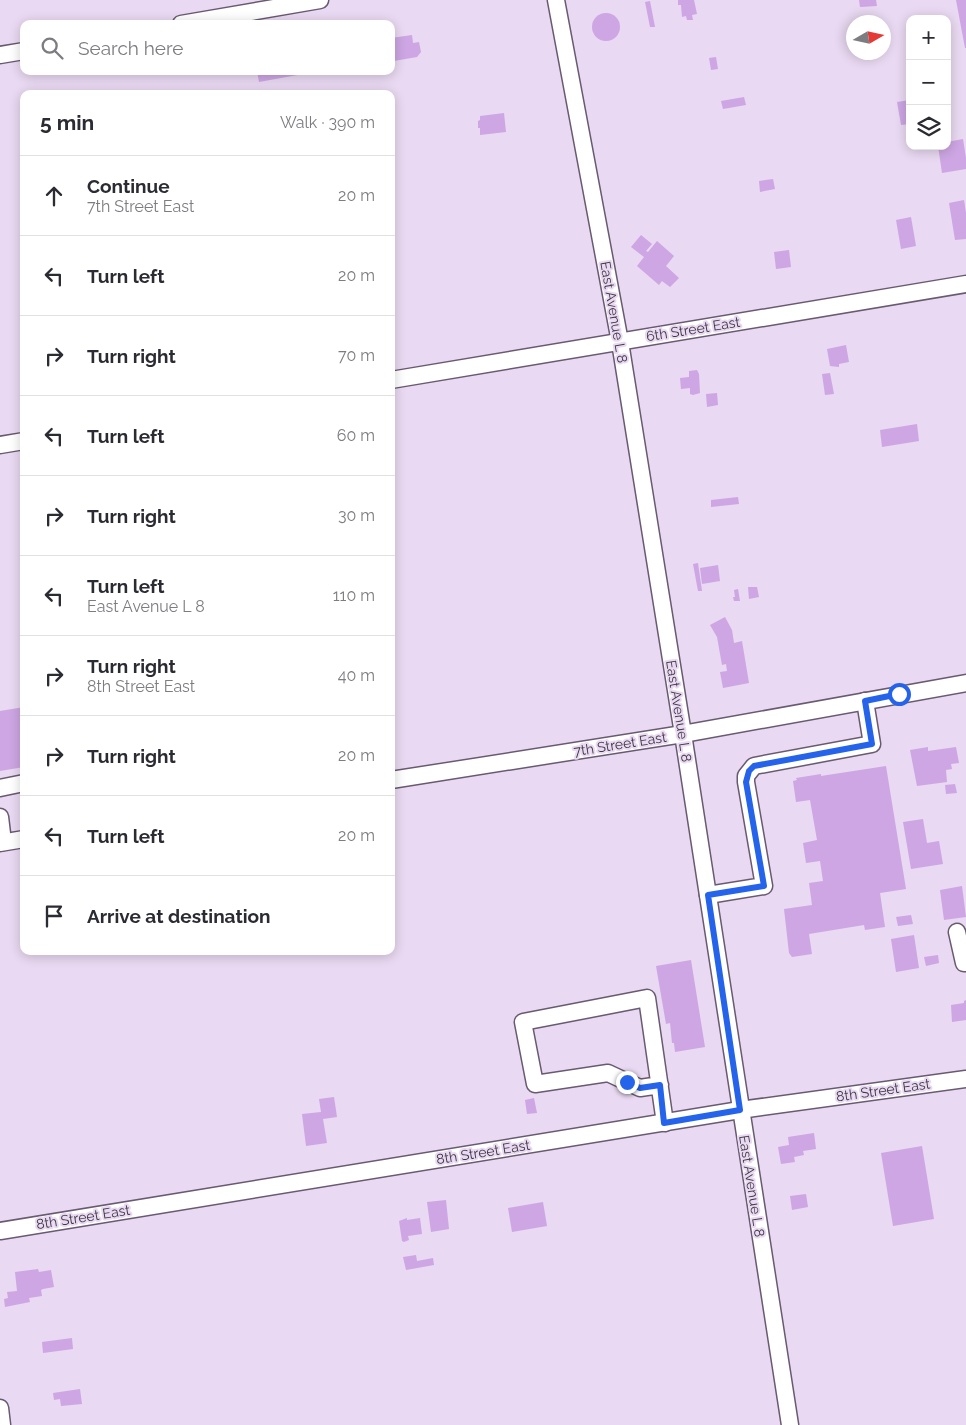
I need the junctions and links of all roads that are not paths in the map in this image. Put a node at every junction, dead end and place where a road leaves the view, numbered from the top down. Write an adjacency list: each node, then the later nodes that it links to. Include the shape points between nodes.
1 (320, 0): 3 (street)
2 (556, 0): 7 (street, East Avenue L 8)
3 (204, 20)
4 (20, 52): 5 (street)
5 (0, 55)
6 (966, 284): 7 (street, 6th Street East)
7 (620, 342): 8 (street, 6th Street East); 13 (street, East Avenue L 8)
8 (395, 379)
9 (20, 442): 10 (street)
10 (0, 445)
11 (966, 683): 12 (street, 7th Street East)
12 (865, 701): 13 (street, 7th Street East); 20 (street, via 872,744 754,766 749,771 746,782 764,886)
13 (683, 734): 14 (street, 7th Street East); 20 (street, East Avenue L 8)
14 (395, 779)
15 (20, 785): 16 (street)
16 (0, 788)
17 (0, 817): 19 (street)
18 (20, 840): 19 (street)
19 (2, 842)
20 (708, 895): 25 (street, East Avenue L 8)
21 (957, 932): 22 (street)
22 (966, 963)
23 (966, 1079): 25 (street, 8th Street East)
24 (660, 1085): 24 (street, via 647,998 523,1022 535,1084 608,1073 640,1088); 26 (street)
25 (740, 1110): 26 (street, 8th Street East); 30 (street, East Avenue L 8)
26 (664, 1123): 27 (street, 8th Street East)
27 (0, 1231)
28 (0, 1409): 29 (street)
29 (2, 1425)
30 (790, 1425)

